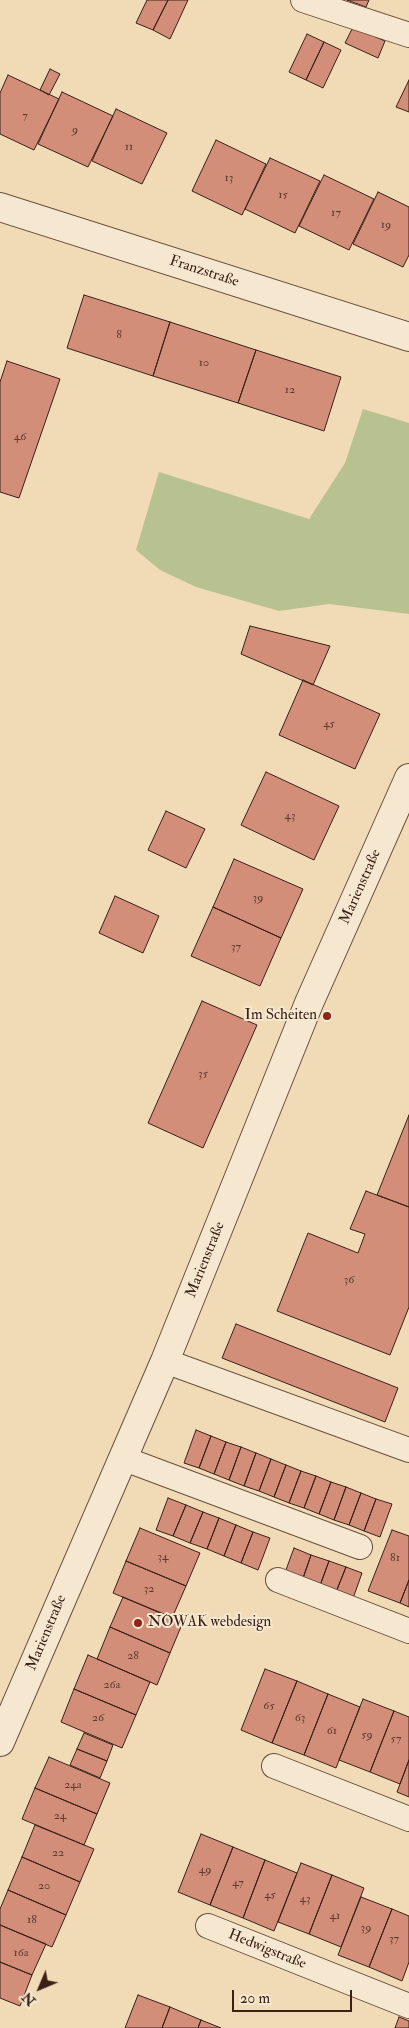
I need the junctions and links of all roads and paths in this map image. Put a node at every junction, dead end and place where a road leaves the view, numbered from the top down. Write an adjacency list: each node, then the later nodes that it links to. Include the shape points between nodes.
1 (303, 0): 2 (lane)
2 (409, 35)
3 (0, 207): 4 (street, Franzstraße)
4 (409, 337)
5 (409, 778): 6 (street, Marienstraße)
6 (400, 826): 7 (street, Marienstraße, via 309,1003)
7 (165, 1361): 8 (lane); 9 (street, Marienstraße)
8 (409, 1450)
9 (122, 1458): 10 (lane); 13 (street, Marienstraße)
10 (360, 1547)
11 (278, 1580): 12 (lane)
12 (409, 1631)
13 (0, 1742)
14 (274, 1766): 15 (lane)
15 (409, 1819)
16 (208, 1926): 17 (lane, Hedwigstraße)
17 (409, 2006)

